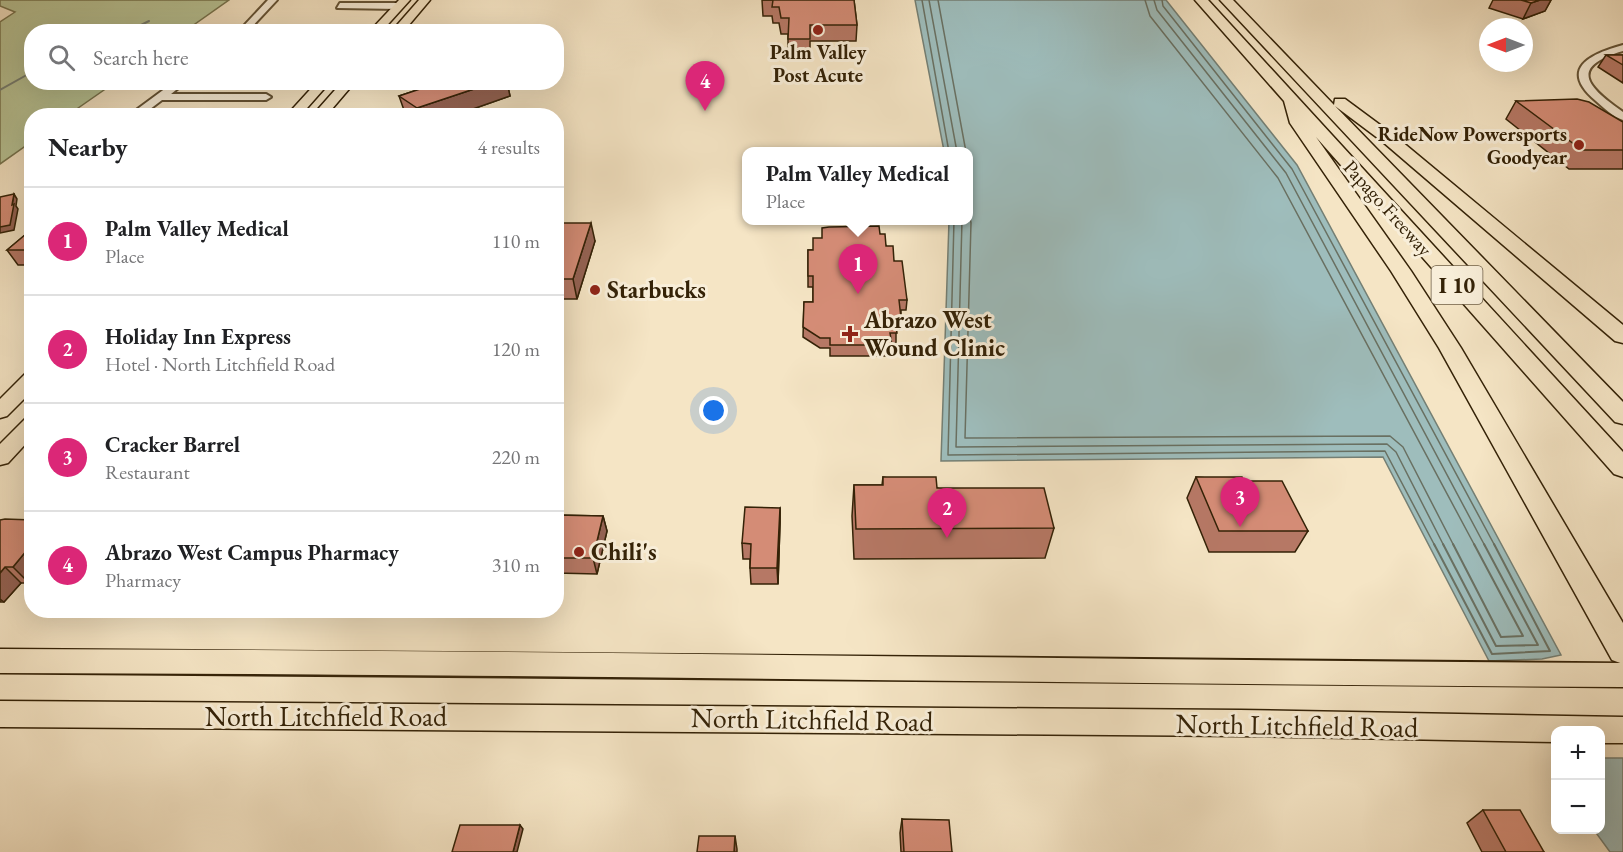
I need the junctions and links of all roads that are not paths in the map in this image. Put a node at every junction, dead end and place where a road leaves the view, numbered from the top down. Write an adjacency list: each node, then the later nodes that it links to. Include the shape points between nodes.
1 (273, 0): 8 (street)
2 (425, 0): 10 (main road)
3 (1201, 0): 18 (highway, Papago Freeway / I 10)
4 (1226, 0): 27 (highway)
5 (1237, 0): 15 (highway, Papago Freeway / I 10)
6 (343, 3): 7 (street)
7 (402, 3): 9 (main road)
8 (250, 24)
9 (382, 24)
10 (403, 24)
11 (1623, 48): 22 (street, via 1596,57 1582,71 1583,80 1597,99)
12 (171, 90): 16 (street)
13 (316, 90): 20 (main road)
14 (342, 90): 21 (main road)
15 (1329, 93): 23 (highway); 25 (highway, Papago Freeway / I 10)
16 (162, 97): 17 (street); 19 (street)
17 (266, 97)
18 (1291, 100): 30 (highway, Papago Freeway / I 10); 31 (highway, via 1298,123 1450,348)
19 (145, 108)
20 (300, 108)
21 (325, 108)
22 (1623, 117)
23 (1623, 336)
24 (24, 387): 26 (main road)
25 (1623, 393)
26 (0, 411)
27 (1623, 416)
28 (24, 432): 29 (main road)
29 (0, 458)
30 (1623, 468)
31 (1623, 651)
32 (0, 660): 33 (main road, North Litchfield Road)
33 (1623, 675)
34 (0, 714): 35 (main road, North Litchfield Road, via 1228,722)
35 (1623, 730)

